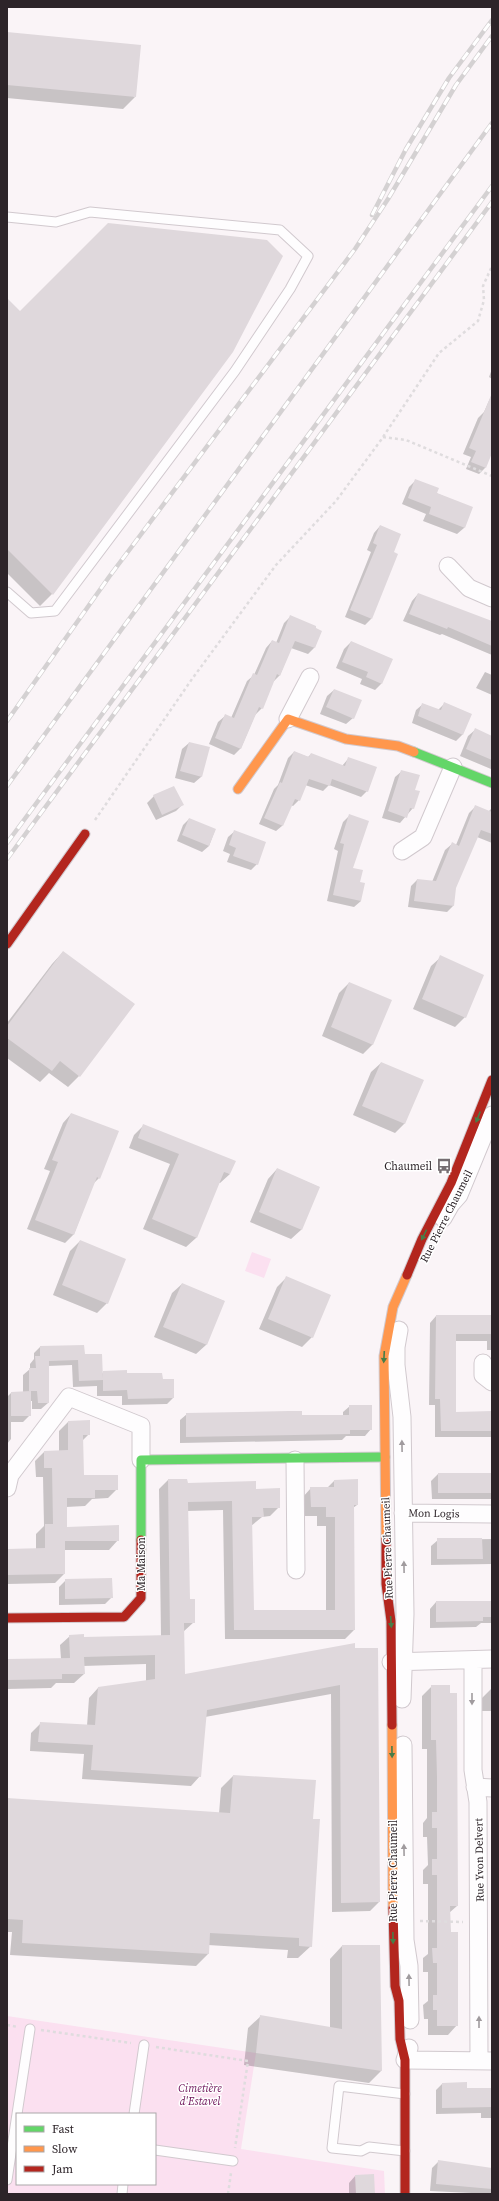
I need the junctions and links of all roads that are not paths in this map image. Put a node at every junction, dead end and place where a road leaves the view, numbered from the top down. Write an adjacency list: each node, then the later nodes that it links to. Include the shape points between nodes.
1 (7, 217): 3 (lane, via 56,222 90,212 280,230 308,256 290,289 235,371 55,611 31,613)
2 (448, 566): 4 (street, via 469,588)
3 (7, 592)
4 (492, 598)
5 (310, 677): 6 (street)
6 (288, 719): 7 (street, via 346,739 398,746); 9 (street)
7 (453, 767): 8 (street); 11 (street, via 423,837)
8 (492, 784)
9 (238, 789)
10 (85, 834): 12 (street)
11 (402, 851)
12 (7, 944)
13 (492, 1080): 17 (street, Rue Pierre Chaumeil, one-way to 17, via 451,1183 422,1239 389,1322 384,1356)
14 (492, 1115): 20 (street, Rue Pierre Chaumeil, one-way to 14, via 402,1417 396,1353 403,1309 430,1243 451,1204 459,1195)
15 (483, 1363): 16 (street, via 483,1375)
16 (492, 1382)
17 (384, 1457): 19 (street); 20 (street); 24 (street, Rue Pierre Chaumeil)
18 (141, 1460): 19 (street); 21 (street, Ma Maison, via 140,1426 69,1397 10,1475); 26 (street, Ma Maison, via 141,1598 124,1617)
19 (295, 1460): 25 (street)
20 (402, 1475): 22 (street, Rue Pierre Chaumeil)
21 (7, 1488)
22 (403, 1513): 23 (street, Mon Logis); 24 (street, Mon Logis); 29 (street, Rue Pierre Chaumeil, one-way to 22, via 405,1614)
23 (492, 1514)
24 (385, 1534): 29 (street, Rue Pierre Chaumeil, one-way to 29, via 386,1584)
25 (296, 1570)
26 (7, 1618)
27 (492, 1659): 28 (street)
28 (473, 1660): 29 (street); 30 (street, Rue Yvon Delvert, one-way to 30)
29 (397, 1662): 35 (street, Rue Pierre Chaumeil, one-way to 29, via 410,2044 409,1966 405,1920); 35 (street, Rue Pierre Chaumeil, one-way to 35, via 393,1940 400,2039)
30 (475, 1787): 31 (street); 32 (street, Rue Yvon Delvert, via 478,1802 480,1922)
31 (492, 1788)
32 (485, 1972): 36 (street, Rue Yvon Delvert, one-way to 32)
33 (30, 2028): 38 (lane)
34 (144, 2045): 39 (lane)
35 (405, 2060): 36 (street); 37 (street, Rue Pierre Chaumeil)
36 (485, 2061)
37 (405, 2094): 43 (street, Rue Pierre Chaumeil); 43 (lane, via 339,2086 332,2148 361,2151 369,2147)
38 (17, 2113)
39 (134, 2113)
40 (16, 2118): 41 (lane)
41 (13, 2129): 45 (lane)
42 (156, 2150): 44 (lane)
43 (405, 2151): 46 (street, Rue Pierre Chaumeil)
44 (232, 2162)
45 (7, 2180)
46 (405, 2194)

